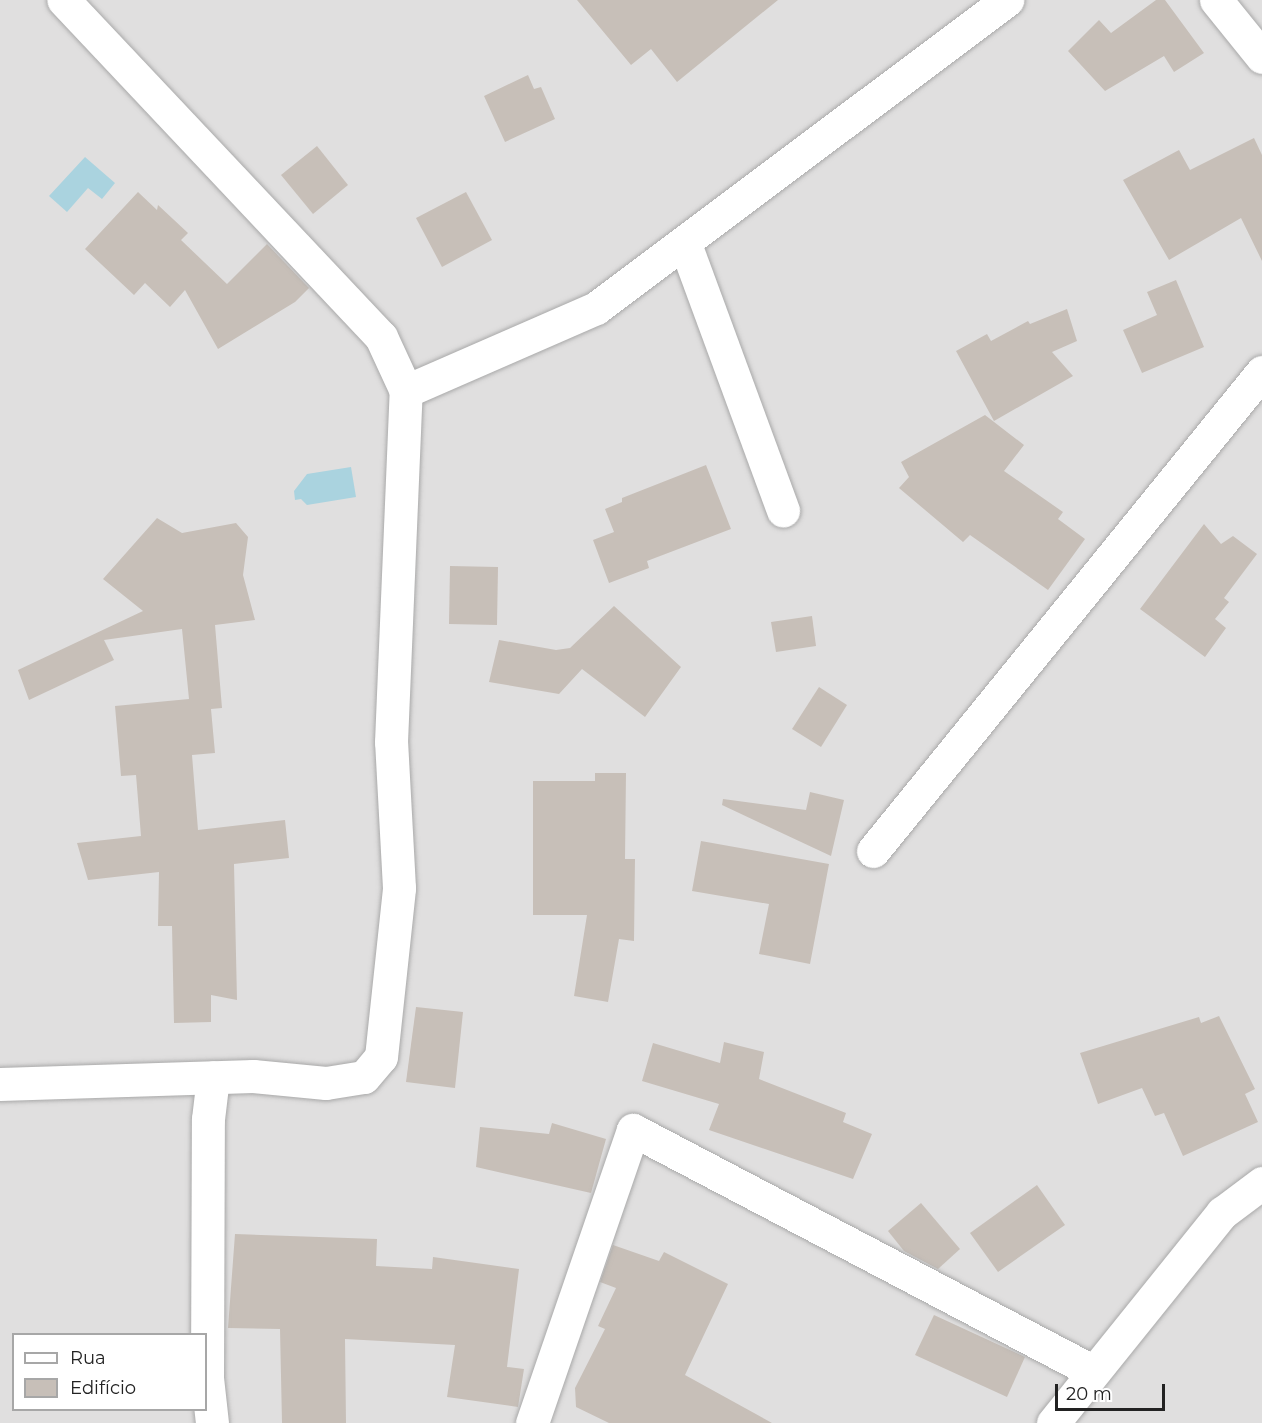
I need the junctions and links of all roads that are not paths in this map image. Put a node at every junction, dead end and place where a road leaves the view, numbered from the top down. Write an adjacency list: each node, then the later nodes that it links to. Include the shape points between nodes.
1 (63, 0): 7 (street, via 381,337)
2 (1007, 0): 5 (street)
3 (1216, 0): 4 (street)
4 (1262, 57)
5 (685, 244): 7 (street, via 596,308); 8 (street)
6 (1262, 372): 9 (street)
7 (406, 391): 10 (street, via 392,742 399,888 381,1057 364,1077 326,1083)
8 (783, 511)
9 (873, 851)
10 (213, 1077): 11 (street); 14 (street, via 208,1119 207,1368)
11 (0, 1084)
12 (1262, 1183): 13 (street, via 1222,1212)
13 (1092, 1371): 15 (street, via 633,1130); 16 (street)
14 (212, 1423)
15 (532, 1423)
16 (1053, 1423)

